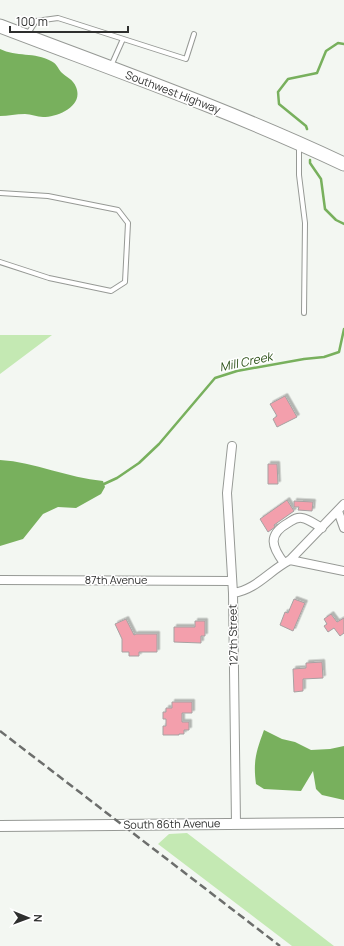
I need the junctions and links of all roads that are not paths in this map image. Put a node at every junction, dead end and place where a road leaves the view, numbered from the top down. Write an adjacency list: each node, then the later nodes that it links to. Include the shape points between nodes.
1 (0, 26): 3 (main road, Southwest Highway)
2 (194, 34): 4 (lane, via 186,59)
3 (27, 36): 4 (lane, via 36,21 58,18); 5 (main road, Southwest Highway)
4 (123, 39): 5 (lane)
5 (110, 68): 6 (main road, Southwest Highway)
6 (299, 143): 7 (main road, Southwest Highway); 10 (lane, via 299,175 305,223)
7 (344, 164)
8 (0, 193): 9 (lane, via 48,196 118,210 128,223 125,282 112,291 49,278)
9 (0, 262)
10 (304, 313)
11 (232, 446): 19 (street, 127th Street, via 227,493)
12 (344, 504): 13 (street)
13 (338, 511): 14 (street); 15 (street)
14 (322, 528): 16 (street); 16 (street, via 303,518 296,518 283,526 275,534 272,543 276,553)
15 (344, 528)
16 (287, 562): 17 (street); 20 (street, via 250,588)
17 (344, 570)
18 (0, 580): 19 (street, 87th Avenue)
19 (232, 581): 20 (street, 127th Street)
20 (232, 593): 22 (street, 127th Street)
21 (344, 822): 22 (street, South 86th Avenue)
22 (236, 824): 23 (street, South 86th Avenue)
23 (0, 826)

